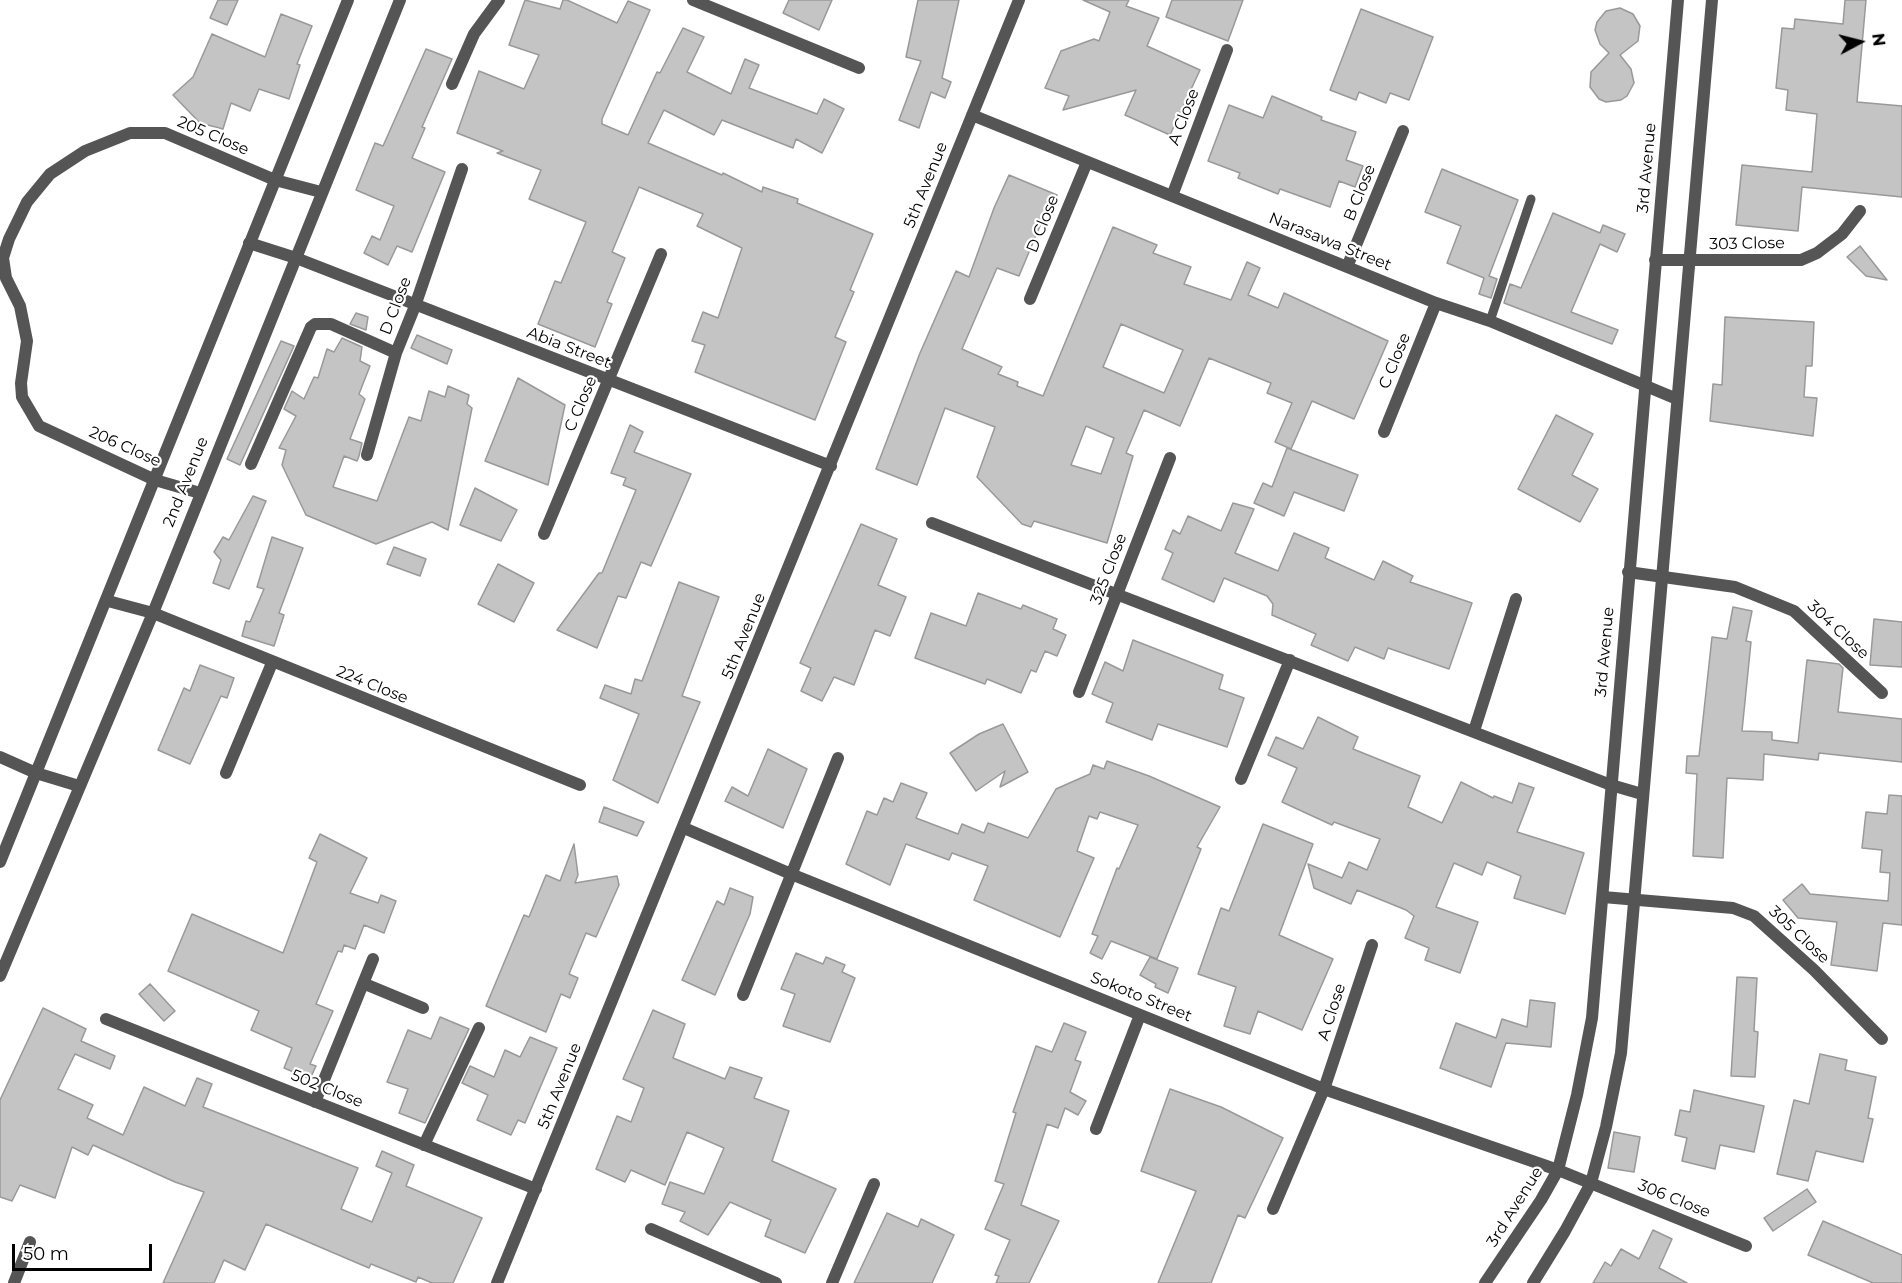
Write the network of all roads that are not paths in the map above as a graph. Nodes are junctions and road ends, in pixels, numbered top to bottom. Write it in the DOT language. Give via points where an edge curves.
graph roads {
  1 [pos="348,0"];
  2 [pos="400,0"];
  3 [pos="499,0"];
  4 [pos="693,0"];
  5 [pos="1019,0"];
  6 [pos="1678,0"];
  7 [pos="1712,0"];
  8 [pos="1227,50"];
  9 [pos="859,68"];
  10 [pos="452,84"];
  11 [pos="972,115"];
  12 [pos="1403,131"];
  13 [pos="1087,162"];
  14 [pos="462,169"];
  15 [pos="275,180"];
  16 [pos="321,192"];
  17 [pos="1172,196"];
  18 [pos="1532,199"];
  19 [pos="1860,212"];
  20 [pos="249,243"];
  21 [pos="661,254"];
  22 [pos="296,258"];
  23 [pos="1655,260"];
  24 [pos="1688,262"];
  25 [pos="1347,267"];
  26 [pos="1030,299"];
  27 [pos="1436,303"];
  28 [pos="415,306"];
  29 [pos="1490,321"];
  30 [pos="396,353"];
  31 [pos="608,381"];
  32 [pos="1644,385"];
  33 [pos="1677,399"];
  34 [pos="39,426"];
  35 [pos="1384,432"];
  36 [pos="367,455"];
  37 [pos="1170,458"];
  38 [pos="251,464"];
  39 [pos="831,466"];
  40 [pos="155,480"];
  41 [pos="200,493"];
  42 [pos="932,523"];
  43 [pos="544,534"];
  44 [pos="1628,572"];
  45 [pos="1662,575"];
  46 [pos="1117,594"];
  47 [pos="1516,599"];
  48 [pos="108,601"];
  49 [pos="153,613"];
  50 [pos="1290,660"];
  51 [pos="272,663"];
  52 [pos="1079,692"];
  53 [pos="1882,693"];
  54 [pos="1474,731"];
  55 [pos="0,757"];
  56 [pos="838,758"];
  57 [pos="36,772"];
  58 [pos="226,773"];
  59 [pos="1241,779"];
  60 [pos="580,785"];
  61 [pos="1611,785"];
  62 [pos="79,786"];
  63 [pos="1642,794"];
  64 [pos="684,828"];
  65 [pos="0,862"];
  66 [pos="791,874"];
  67 [pos="1603,897"];
  68 [pos="1635,899"];
  69 [pos="1372,945"];
  70 [pos="373,959"];
  71 [pos="0,976"];
  72 [pos="365,984"];
  73 [pos="743,995"];
  74 [pos="423,1008"];
  75 [pos="1140,1015"];
  76 [pos="106,1019"];
  77 [pos="479,1028"];
  78 [pos="1882,1039"];
  79 [pos="1324,1089"];
  80 [pos="315,1102"];
  81 [pos="1096,1129"];
  82 [pos="424,1145"];
  83 [pos="1558,1170"];
  84 [pos="1591,1183"];
  85 [pos="874,1184"];
  86 [pos="536,1190"];
  87 [pos="1273,1209"];
  88 [pos="651,1229"];
  89 [pos="30,1242"];
  90 [pos="1746,1246"];
  91 [pos="14,1283"];
  92 [pos="497,1283"];
  93 [pos="776,1283"];
  94 [pos="832,1283"];
  95 [pos="1485,1283"];
  96 [pos="1533,1283"];
  1 -- 15 [label="street, 2nd Avenue"];
  2 -- 16 [label="street, 2nd Avenue"];
  3 -- 10 [label="street" via="474,34"];
  4 -- 9 [label="street"];
  5 -- 11 [label="street, 5th Avenue"];
  6 -- 23 [label="street, 3rd Avenue"];
  7 -- 24 [label="street"];
  8 -- 17 [label="street, A Close"];
  11 -- 13 [label="street, Narasawa Street"];
  11 -- 39 [label="street, 5th Avenue"];
  12 -- 25 [label="street, B Close"];
  13 -- 17 [label="street, Narasawa Street"];
  13 -- 26 [label="street, D Close"];
  14 -- 28 [label="street, D Close"];
  15 -- 16 [label="street, 205 Close"];
  15 -- 20 [label="street, 2nd Avenue"];
  15 -- 34 [label="street, 205 Close" via="165,133 148,131 112,139 50,174 27,202 3,258 6,278 25,324 22,397"];
  16 -- 22 [label="street, 2nd Avenue"];
  17 -- 25 [label="street, Narasawa Street"];
  18 -- 29 [label="lane"];
  19 -- 24 [label="street, 303 Close" via="1842,234 1801,260"];
  20 -- 22 [label="street, Abia Street"];
  20 -- 40 [label="street, 2nd Avenue"];
  21 -- 31 [label="street, C Close"];
  22 -- 28 [label="street, Abia Street"];
  22 -- 41 [label="street, 2nd Avenue"];
  23 -- 24 [label="street, 303 Close"];
  23 -- 32 [label="street, 3rd Avenue"];
  24 -- 33 [label="street"];
  25 -- 27 [label="street, Narasawa Street"];
  27 -- 29 [label="street, Narasawa Street"];
  27 -- 35 [label="street, C Close"];
  28 -- 30 [label="street, D Close"];
  28 -- 31 [label="street, Abia Street"];
  29 -- 32 [label="street, Narasawa Street"];
  30 -- 36 [label="street, D Close"];
  30 -- 38 [label="street" via="332,324 311,327"];
  31 -- 39 [label="street, Abia Street"];
  31 -- 43 [label="street, C Close"];
  32 -- 33 [label="street, Narasawa Street"];
  32 -- 44 [label="street, 3rd Avenue"];
  33 -- 45 [label="street"];
  34 -- 40 [label="street, 206 Close"];
  37 -- 46 [label="street, 325 Close"];
  39 -- 64 [label="street, 5th Avenue"];
  40 -- 41 [label="street, 206 Close"];
  40 -- 48 [label="street, 2nd Avenue"];
  41 -- 49 [label="street, 2nd Avenue"];
  42 -- 46 [label="street"];
  44 -- 45 [label="street, 304 Close"];
  44 -- 61 [label="street, 3rd Avenue"];
  45 -- 53 [label="street, 304 Close" via="1735,587 1794,611"];
  45 -- 63 [label="street"];
  46 -- 50 [label="street"];
  46 -- 52 [label="street, 325 Close"];
  47 -- 54 [label="street"];
  48 -- 49 [label="street, 224 Close"];
  48 -- 57 [label="street, 2nd Avenue"];
  49 -- 51 [label="street, 224 Close"];
  49 -- 62 [label="street, 2nd Avenue"];
  50 -- 54 [label="street"];
  50 -- 59 [label="street"];
  51 -- 58 [label="street"];
  51 -- 60 [label="street, 224 Close"];
  54 -- 61 [label="street"];
  55 -- 57 [label="street"];
  56 -- 66 [label="street"];
  57 -- 62 [label="street"];
  57 -- 65 [label="street, 2nd Avenue"];
  61 -- 63 [label="street"];
  61 -- 67 [label="street, 3rd Avenue"];
  62 -- 71 [label="street, 2nd Avenue"];
  63 -- 68 [label="street"];
  64 -- 66 [label="street, Sokoto Street"];
  64 -- 86 [label="street, 5th Avenue"];
  66 -- 73 [label="street"];
  66 -- 75 [label="street, Sokoto Street"];
  67 -- 68 [label="street, 305 Close"];
  67 -- 83 [label="street, 3rd Avenue" via="1592,1018"];
  68 -- 78 [label="street, 305 Close" via="1733,908 1754,916"];
  68 -- 84 [label="street" via="1621,1053"];
  69 -- 79 [label="street, A Close"];
  70 -- 72 [label="street"];
  72 -- 74 [label="street"];
  72 -- 80 [label="street"];
  75 -- 79 [label="street, Sokoto Street"];
  75 -- 81 [label="street"];
  76 -- 80 [label="street, 502 Close"];
  77 -- 82 [label="street"];
  79 -- 83 [label="street, Sokoto Street"];
  79 -- 87 [label="street"];
  80 -- 82 [label="street, 502 Close"];
  82 -- 86 [label="street, 502 Close"];
  83 -- 84 [label="street, Sokoto Street"];
  83 -- 95 [label="street, 3rd Avenue"];
  84 -- 90 [label="street, 306 Close"];
  84 -- 96 [label="street"];
  85 -- 94 [label="street"];
  86 -- 92 [label="street, 5th Avenue"];
  88 -- 93 [label="street"];
  89 -- 91 [label="street"];
}
